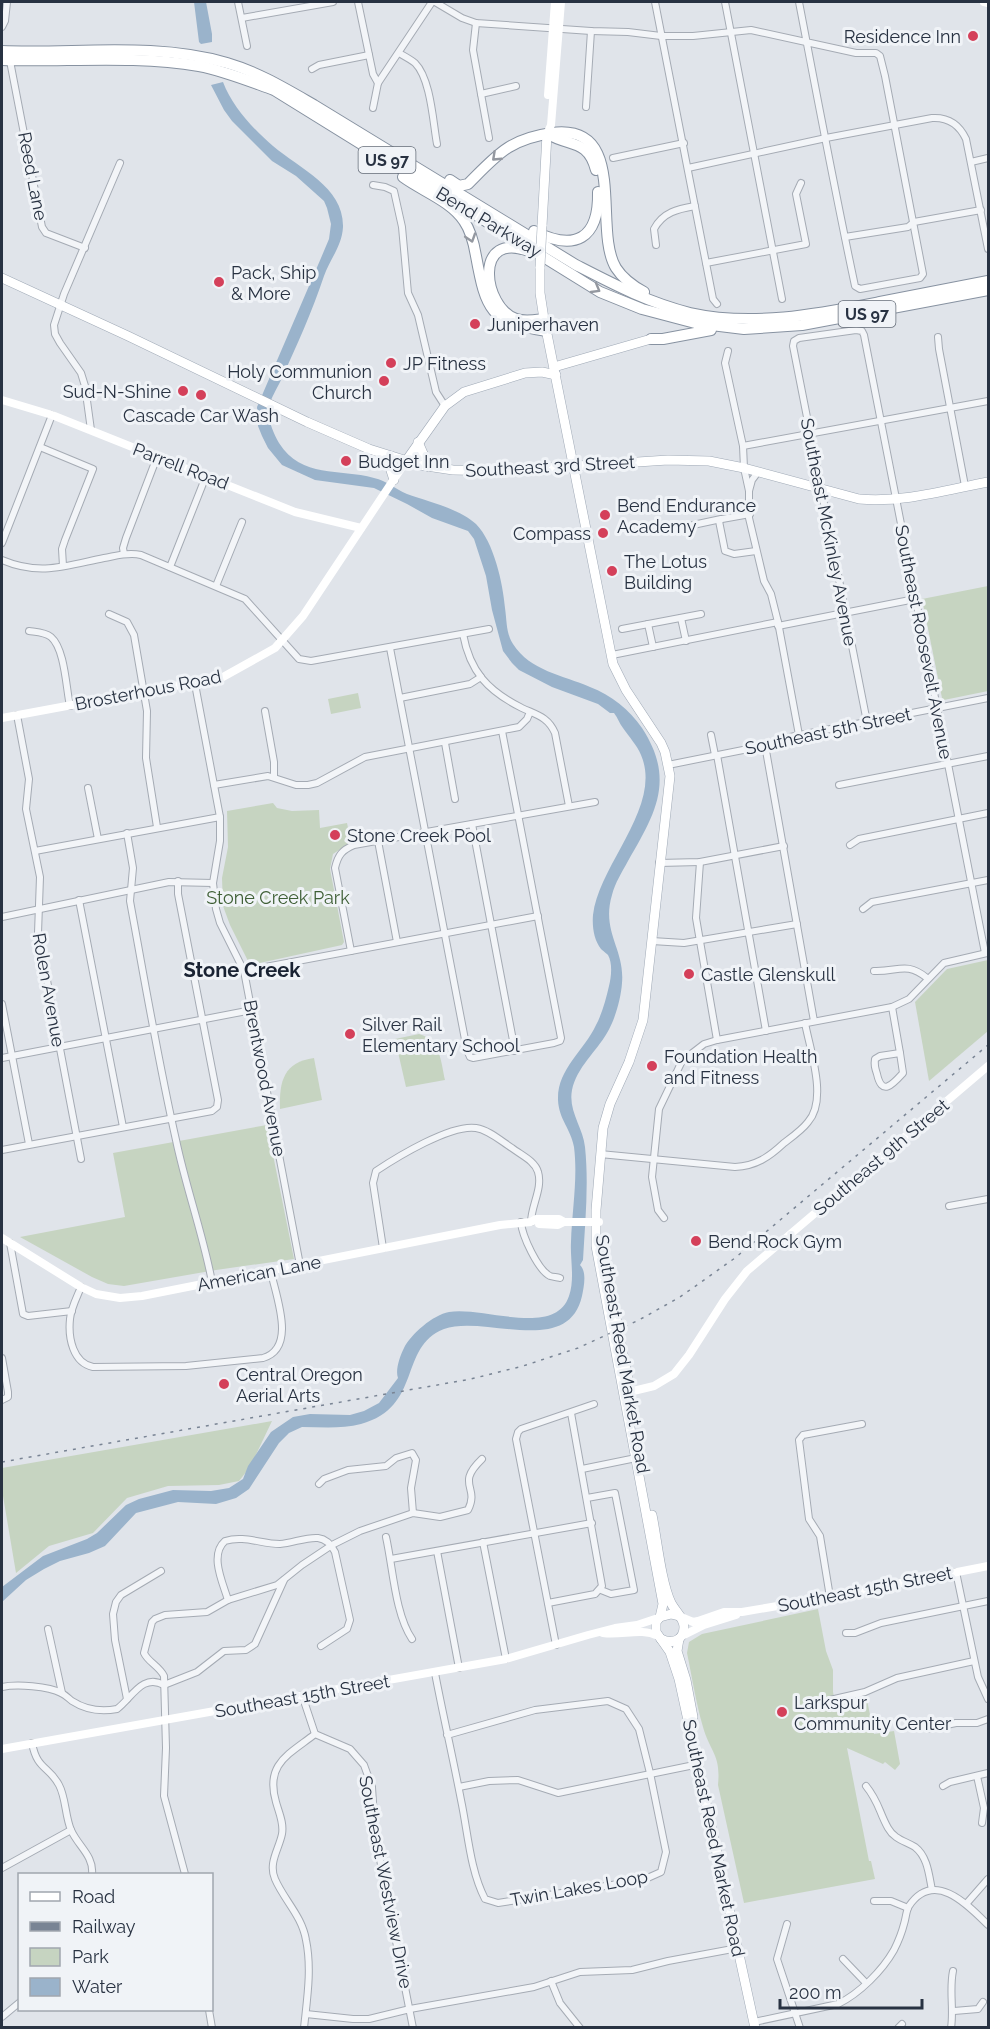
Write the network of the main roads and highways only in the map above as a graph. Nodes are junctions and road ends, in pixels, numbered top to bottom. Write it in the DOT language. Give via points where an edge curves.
graph roads {
  1 [pos="2,51"];
  2 [pos="6,60"];
  3 [pos="314,105"];
  4 [pos="330,125"];
  5 [pos="547,134"];
  6 [pos="459,186"];
  7 [pos="551,260"];
  8 [pos="2,279"];
  9 [pos="988,281"];
  10 [pos="988,290"];
  11 [pos="691,313"];
  12 [pos="544,319"];
  13 [pos="744,329"];
  14 [pos="547,331"];
  15 [pos="651,339"];
  16 [pos="555,371"];
  17 [pos="418,442"];
  18 [pos="386,454"];
  19 [pos="406,461"];
  20 [pos="574,466"];
  21 [pos="429,467"];
  22 [pos="394,481"];
  23 [pos="988,482"];
  24 [pos="627,1392"];
  25 [pos="659,1617"];
  26 [pos="680,1617"];
  27 [pos="660,1638"];
  28 [pos="681,1638"];
  29 [pos="700,1764"];
  30 [pos="757,2024"];
  1 -- 3 [label="highway, Bend Parkway / US 97" via="144,51 191,55 238,67"];
  2 -- 4 [label="highway, Bend Parkway / US 97" via="141,61 201,66 274,90"];
  3 -- 6 [label="highway" via="365,130"];
  3 -- 11 [label="highway, Bend Parkway / US 97" via="576,265 630,292"];
  4 -- 7 [label="highway, Bend Parkway / US 97"];
  4 -- 14 [label="highway, one-way" via="458,214 469,231 491,308 519,327"];
  5 -- 6 [label="highway, one-way" via="506,147 468,184"];
  5 -- 6 [label="highway" via="583,148 593,160 598,206 594,222 584,235 569,241 550,240"];
  5 -- 11 [label="highway" via="559,132 581,137 598,153 604,176 608,242 616,269 634,286"];
  5 -- 12 [label="main road, Southeast Reed Market Road, bridge" via="540,267"];
  7 -- 12 [label="highway" via="513,248 495,254 489,264 490,282 507,314 527,321"];
  7 -- 13 [label="highway, Bend Parkway / US 97, one-way" via="600,292 642,309 695,323"];
  8 -- 18 [label="main road, Southeast 3rd Street"];
  9 -- 11 [label="highway, Bend Parkway / US 97" via="778,318 735,319"];
  10 -- 13 [label="highway, Bend Parkway / US 97" via="812,324"];
  12 -- 14 [label="main road, Southeast Reed Market Road"];
  13 -- 15 [label="highway"];
  14 -- 16 [label="main road, Southeast Reed Market Road"];
  15 -- 16 [label="main road"];
  16 -- 17 [label="main road" via="548,364 474,387 445,406"];
  16 -- 20 [label="main road, Southeast Reed Market Road"];
  17 -- 19 [label="main road"];
  17 -- 21 [label="main road"];
  18 -- 19 [label="main road, Southeast 3rd Street"];
  18 -- 22 [label="main road"];
  19 -- 21 [label="main road, Southeast 3rd Street"];
  20 -- 21 [label="main road, Southeast 3rd Street" via="469,471"];
  20 -- 23 [label="main road, Southeast 3rd Street" via="709,461 859,499 896,500"];
  20 -- 24 [label="main road, Southeast Reed Market Road" via="613,664 670,765 643,1020 603,1128 594,1222"];
  24 -- 25 [label="main road, Southeast Reed Market Road" via="663,1604"];
  24 -- 26 [label="main road, Southeast Reed Market Road" via="666,1588"];
  25 -- 26 [label="main road, Southeast 15th Street"];
  25 -- 27 [label="main road, Southeast Reed Market Road" via="655,1627"];
  26 -- 28 [label="main road, Southeast Reed Market Road" via="684,1624"];
  27 -- 28 [label="main road, Southeast 15th Street" via="669,1642"];
  27 -- 29 [label="main road, Southeast Reed Market Road" via="670,1652 679,1679"];
  28 -- 29 [label="main road, Southeast Reed Market Road" via="677,1651 686,1680"];
  29 -- 30 [label="main road, Southeast Reed Market Road"];
  29 -- 30 [label="main road, Southeast Reed Market Road"];
}
